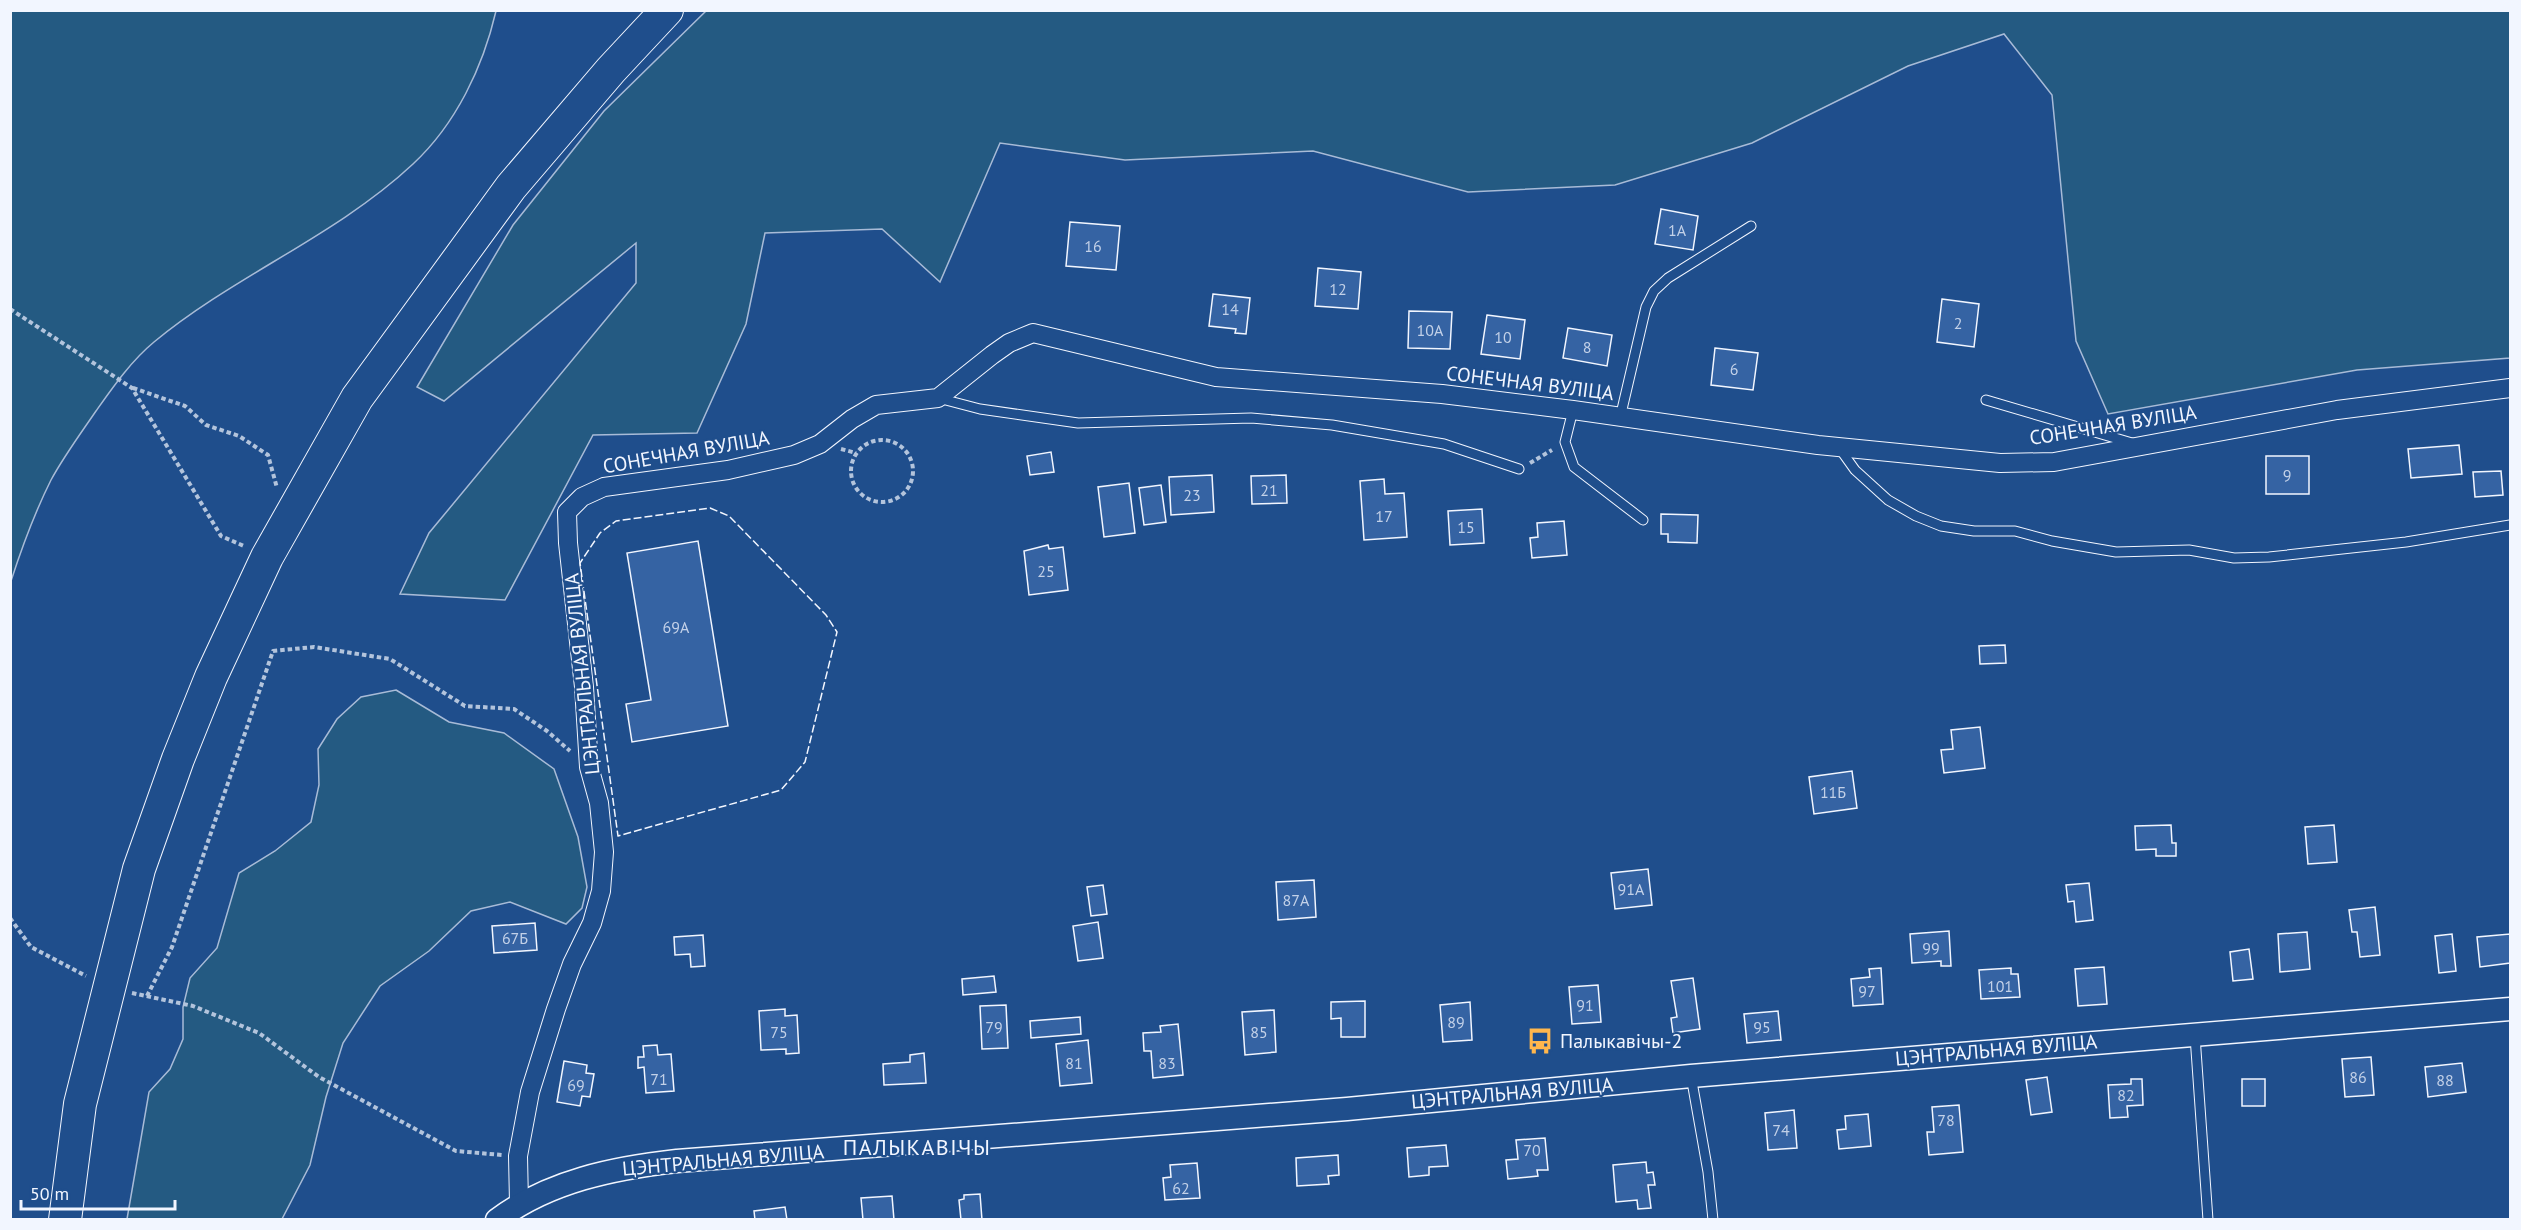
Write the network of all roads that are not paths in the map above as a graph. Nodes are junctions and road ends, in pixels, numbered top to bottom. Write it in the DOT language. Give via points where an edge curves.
graph roads {
  1 [pos="667,10"];
  2 [pos="1751,226"];
  3 [pos="2511,388"];
  4 [pos="938,398"];
  5 [pos="1986,400"];
  6 [pos="1573,410"];
  7 [pos="1620,418"];
  8 [pos="2140,445"];
  9 [pos="1839,447"];
  10 [pos="1519,469"];
  11 [pos="582,497"];
  12 [pos="1642,520"];
  13 [pos="2511,525"];
  14 [pos="2511,1009"];
  15 [pos="2195,1033"];
  16 [pos="1691,1076"];
  17 [pos="519,1203"];
  18 [pos="65,1220"];
  19 [pos="496,1220"];
  20 [pos="1713,1220"];
  21 [pos="2208,1220"];
  1 -- 18 [label="highway" via="611,69 512,187 357,398 267,557 211,677 139,869 80,1104"];
  2 -- 7 [label="lane" via="1654,291 1646,307"];
  3 -- 8 [label="street, СОНЕЧНАЯ ВУЛІЦА" via="2337,411"];
  4 -- 6 [label="street, СОНЕЧНАЯ ВУЛІЦА" via="1000,349 1033,333 1216,377 1442,394"];
  4 -- 10 [label="lane" via="980,409 1077,423 1251,418 1332,425 1444,444"];
  4 -- 11 [label="street, СОНЕЧНАЯ ВУЛІЦА" via="876,405 820,444 794,455 728,470 604,487"];
  5 -- 8 [label="lane"];
  6 -- 7 [label="street, СОНЕЧНАЯ ВУЛІЦА"];
  6 -- 12 [label="lane" via="1565,442 1574,467"];
  7 -- 9 [label="street, СОНЕЧНАЯ ВУЛІЦА"];
  8 -- 9 [label="street, СОНЕЧНАЯ ВУЛІЦА" via="2054,462 2000,463"];
  9 -- 13 [label="lane" via="1855,470 1888,500 1941,526 2015,531 2116,552 2189,550 2234,558 2269,557 2406,542"];
  11 -- 17 [label="street, ЦЭНТРАЛЬНАЯ ВУЛІЦА" via="567,512 567,523 589,767 599,803 604,852 601,891 541,1050 518,1156"];
  14 -- 15 [label="street, ЦЭНТРАЛЬНАЯ ВУЛІЦА"];
  15 -- 16 [label="street, ЦЭНТРАЛЬНАЯ ВУЛІЦА"];
  15 -- 21 [label="lane"];
  16 -- 17 [label="street, ЦЭНТРАЛЬНАЯ ВУЛІЦА" via="1347,1109 677,1161 600,1173"];
  16 -- 20 [label="lane"];
  17 -- 19 [label="street, ЦЭНТРАЛЬНАЯ ВУЛІЦА"];
}
